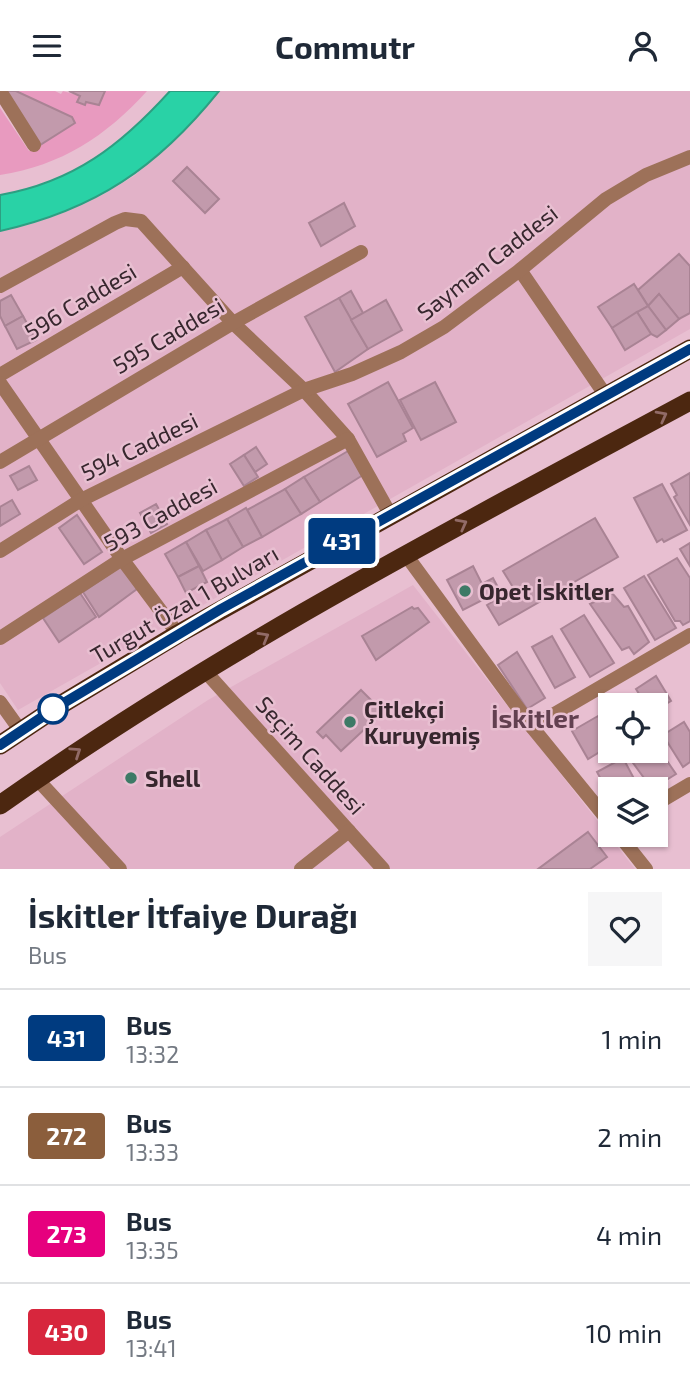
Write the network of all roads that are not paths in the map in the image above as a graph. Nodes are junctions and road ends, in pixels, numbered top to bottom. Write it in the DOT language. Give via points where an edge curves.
graph roads {
  1 [pos="0,91"];
  2 [pos="34,145"];
  3 [pos="690,157"];
  4 [pos="361,252"];
  5 [pos="183,267"];
  6 [pos="520,270"];
  7 [pos="0,286"];
  8 [pos="233,323"];
  9 [pos="690,349"];
  10 [pos="0,375"];
  11 [pos="0,383"];
  12 [pos="304,390"];
  13 [pos="606,396"];
  14 [pos="690,401"];
  15 [pos="38,439"];
  16 [pos="348,439"];
  17 [pos="0,462"];
  18 [pos="81,500"];
  19 [pos="390,514"];
  20 [pos="0,551"];
  21 [pos="405,555"];
  22 [pos="122,559"];
  23 [pos="178,634"];
  24 [pos="690,635"];
  25 [pos="0,638"];
  26 [pos="205,671"];
  27 [pos="0,702"];
  28 [pos="532,727"];
  29 [pos="20,730"];
  30 [pos="0,745"];
  31 [pos="37,779"];
  32 [pos="690,784"];
  33 [pos="668,797"];
  34 [pos="0,805"];
  35 [pos="598,808"];
  36 [pos="349,831"];
  37 [pos="629,847"];
  38 [pos="120,869"];
  39 [pos="301,869"];
  40 [pos="383,869"];
  41 [pos="646,869"];
  1 -- 2 [label="street"];
  3 -- 6 [label="street, Sayman Caddesi" via="624,186"];
  4 -- 8 [label="street, 595 Caddesi"];
  5 -- 7 [label="street" via="141,221 125,219"];
  5 -- 8 [label="street"];
  5 -- 10 [label="street, 596 Caddesi"];
  6 -- 12 [label="street, Sayman Caddesi" via="444,327 401,352"];
  6 -- 13 [label="street"];
  8 -- 12 [label="street"];
  8 -- 15 [label="street, 595 Caddesi"];
  9 -- 13 [label="highway, Turgut Özal 1 Bulvarı"];
  11 -- 15 [label="street"];
  12 -- 16 [label="street"];
  12 -- 18 [label="street, 594 Caddesi"];
  13 -- 19 [label="highway, Turgut Özal 1 Bulvarı"];
  21 -- 14 [label="highway, one-way"];
  15 -- 17 [label="street, 595 Caddesi"];
  15 -- 18 [label="street"];
  16 -- 19 [label="street"];
  16 -- 22 [label="street, 593 Caddesi"];
  18 -- 20 [label="street, 594 Caddesi"];
  18 -- 22 [label="street"];
  19 -- 23 [label="highway, Turgut Özal 1 Bulvarı"];
  26 -- 21 [label="highway, one-way"];
  21 -- 28 [label="street"];
  22 -- 23 [label="street"];
  22 -- 25 [label="street, 593 Caddesi"];
  23 -- 29 [label="highway, Turgut Özal 1 Bulvarı"];
  24 -- 28 [label="street"];
  31 -- 26 [label="highway, one-way"];
  26 -- 36 [label="street, Seçim Caddesi"];
  27 -- 29 [label="street"];
  28 -- 35 [label="street"];
  29 -- 30 [label="highway, Turgut Özal 1 Bulvarı"];
  31 -- 34 [label="highway"];
  31 -- 38 [label="street"];
  32 -- 33 [label="street"];
  36 -- 39 [label="street"];
  36 -- 40 [label="street, Seçim Caddesi"];
  37 -- 41 [label="street"];
}
